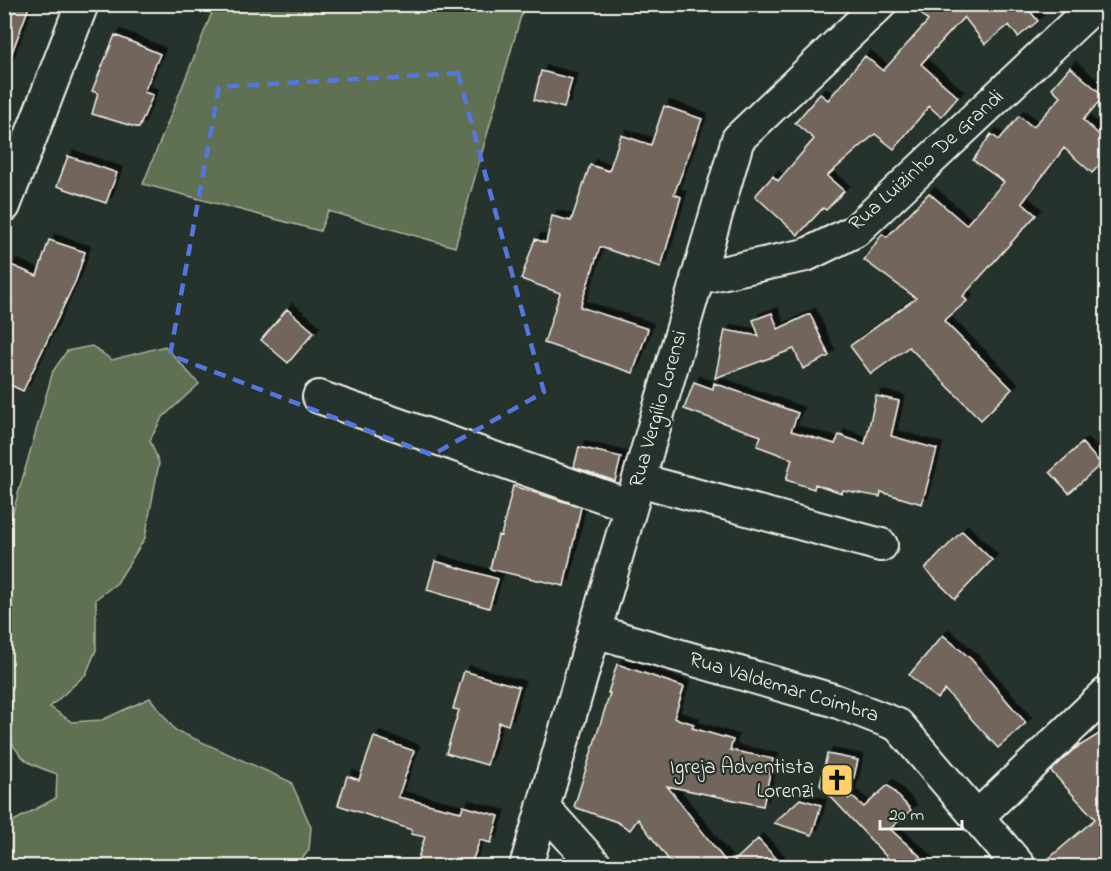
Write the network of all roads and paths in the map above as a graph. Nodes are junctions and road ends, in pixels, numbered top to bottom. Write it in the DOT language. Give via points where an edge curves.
graph roads {
  1 [pos="82,4"];
  2 [pos="880,4"];
  3 [pos="1096,4"];
  4 [pos="4,206"];
  5 [pos="698,278"];
  6 [pos="319,397"];
  7 [pos="635,493"];
  8 [pos="881,545"];
  9 [pos="594,631"];
  10 [pos="1107,694"];
  11 [pos="543,807"];
  12 [pos="977,817"];
  13 [pos="526,867"];
  14 [pos="596,867"];
  15 [pos="1019,867"];
  1 -- 4 [label="street"];
  2 -- 5 [label="street, Rua Vergílio Lorensi" via="738,140"];
  3 -- 5 [label="street, Rua Luizinho De Grandi" via="855,231 806,255"];
  5 -- 7 [label="street, Rua Vergílio Lorensi"];
  6 -- 7 [label="street"];
  7 -- 8 [label="street"];
  7 -- 9 [label="street, Rua Vergílio Lorensi"];
  9 -- 11 [label="street, Rua Vergílio Lorensi"];
  9 -- 12 [label="street, Rua Valdemar Coimbra" via="833,700 898,725"];
  10 -- 12 [label="street"];
  11 -- 13 [label="street, Rua Vergílio Lorensi"];
  11 -- 14 [label="street"];
  12 -- 15 [label="street, Rua Valdemar Coimbra"];
}
